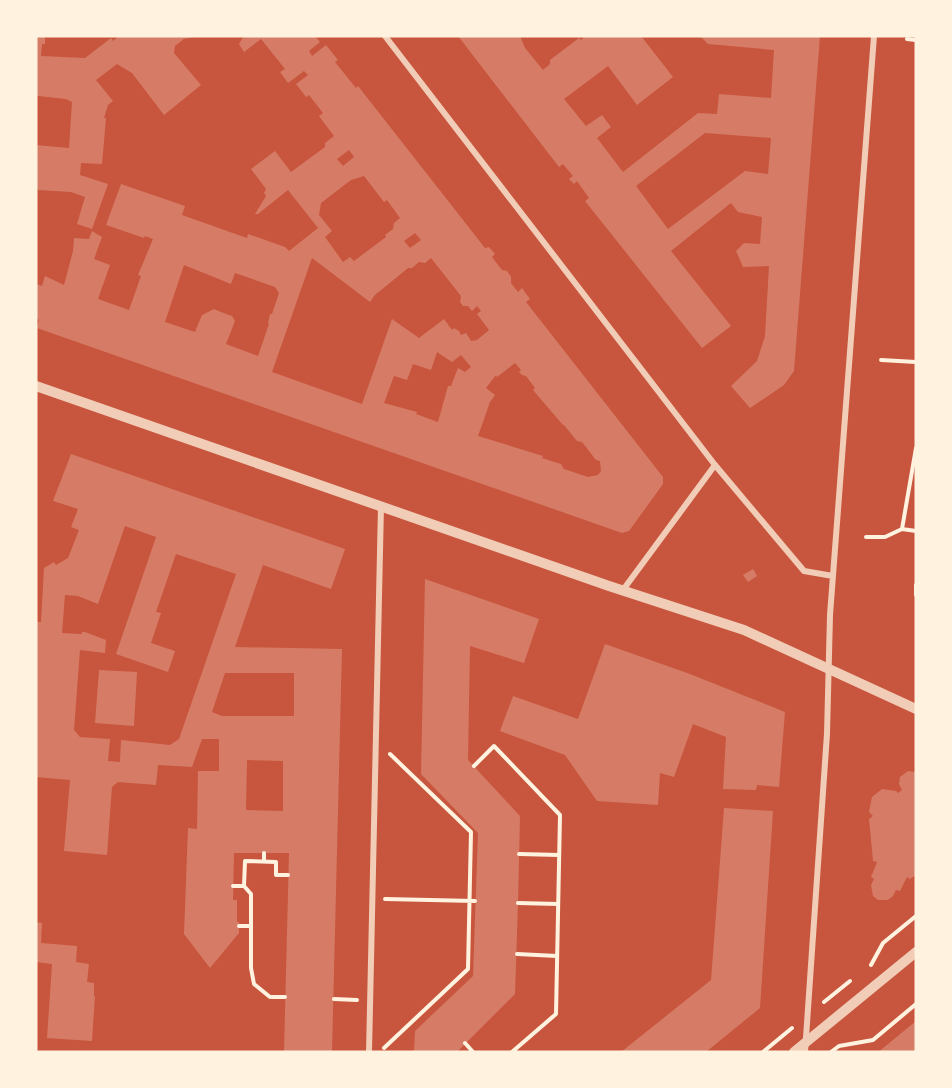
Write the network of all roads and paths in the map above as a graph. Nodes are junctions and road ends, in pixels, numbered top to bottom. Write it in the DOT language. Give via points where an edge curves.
graph roads {
  1 [pos="385,36"];
  2 [pos="874,36"];
  3 [pos="907,39"];
  4 [pos="916,40"];
  5 [pos="881,360"];
  6 [pos="916,362"];
  7 [pos="36,386"];
  8 [pos="916,450"];
  9 [pos="715,465"];
  10 [pos="381,506"];
  11 [pos="902,530"];
  12 [pos="916,531"];
  13 [pos="866,537"];
  14 [pos="833,576"];
  15 [pos="916,585"];
  16 [pos="623,590"];
  17 [pos="916,595"];
  18 [pos="828,669"];
  19 [pos="916,709"];
  20 [pos="377,741"];
  21 [pos="474,766"];
  22 [pos="264,854"];
  23 [pos="519,854"];
  24 [pos="559,855"];
  25 [pos="264,861"];
  26 [pos="288,875"];
  27 [pos="233,886"];
  28 [pos="244,886"];
  29 [pos="372,898"];
  30 [pos="468,901"];
  31 [pos="475,901"];
  32 [pos="518,903"];
  33 [pos="558,904"];
  34 [pos="916,916"];
  35 [pos="239,926"];
  36 [pos="250,926"];
  37 [pos="916,952"];
  38 [pos="517,954"];
  39 [pos="557,956"];
  40 [pos="863,971"];
  41 [pos="855,977"];
  42 [pos="841,988"];
  43 [pos="285,997"];
  44 [pos="334,999"];
  45 [pos="370,1001"];
  46 [pos="916,1004"];
  47 [pos="784,1035"];
  48 [pos="465,1043"];
  49 [pos="805,1047"];
  50 [pos="369,1052"];
  51 [pos="379,1052"];
  52 [pos="473,1052"];
  53 [pos="512,1052"];
  54 [pos="763,1052"];
  55 [pos="794,1052"];
  56 [pos="831,1052"];
  1 -- 9 [label="street"];
  2 -- 14 [label="street"];
  3 -- 4 [label="path"];
  5 -- 6 [label="path"];
  7 -- 10 [label="street"];
  8 -- 11 [label="path"];
  9 -- 14 [label="street" via="804,572"];
  9 -- 16 [label="street"];
  10 -- 16 [label="street"];
  10 -- 20 [label="street"];
  11 -- 12 [label="path"];
  11 -- 13 [label="path" via="885,537"];
  14 -- 18 [label="street"];
  15 -- 17 [label="path"];
  16 -- 18 [label="street" via="744,630"];
  18 -- 19 [label="street"];
  18 -- 49 [label="street"];
  20 -- 29 [label="street"];
  20 -- 30 [label="path" via="471,832"];
  21 -- 24 [label="path" via="494,746 560,815"];
  22 -- 25 [label="path"];
  23 -- 24 [label="path"];
  24 -- 33 [label="path"];
  25 -- 26 [label="path" via="276,862 276,875"];
  25 -- 28 [label="path" via="244,861"];
  27 -- 28 [label="path"];
  28 -- 36 [label="path" via="251,894"];
  29 -- 30 [label="path"];
  29 -- 45 [label="street"];
  30 -- 31 [label="path"];
  30 -- 51 [label="path" via="468,969"];
  32 -- 33 [label="path"];
  33 -- 39 [label="path"];
  34 -- 40 [label="path" via="883,943 872,964"];
  35 -- 36 [label="path"];
  36 -- 43 [label="path" via="254,984 270,997"];
  37 -- 49 [label="street"];
  38 -- 39 [label="path"];
  39 -- 53 [label="path" via="556,1014"];
  41 -- 42 [label="path"];
  44 -- 45 [label="path"];
  45 -- 50 [label="street"];
  46 -- 56 [label="path" via="873,1040 838,1046"];
  47 -- 54 [label="path"];
  48 -- 52 [label="path"];
  49 -- 55 [label="street"];
}
